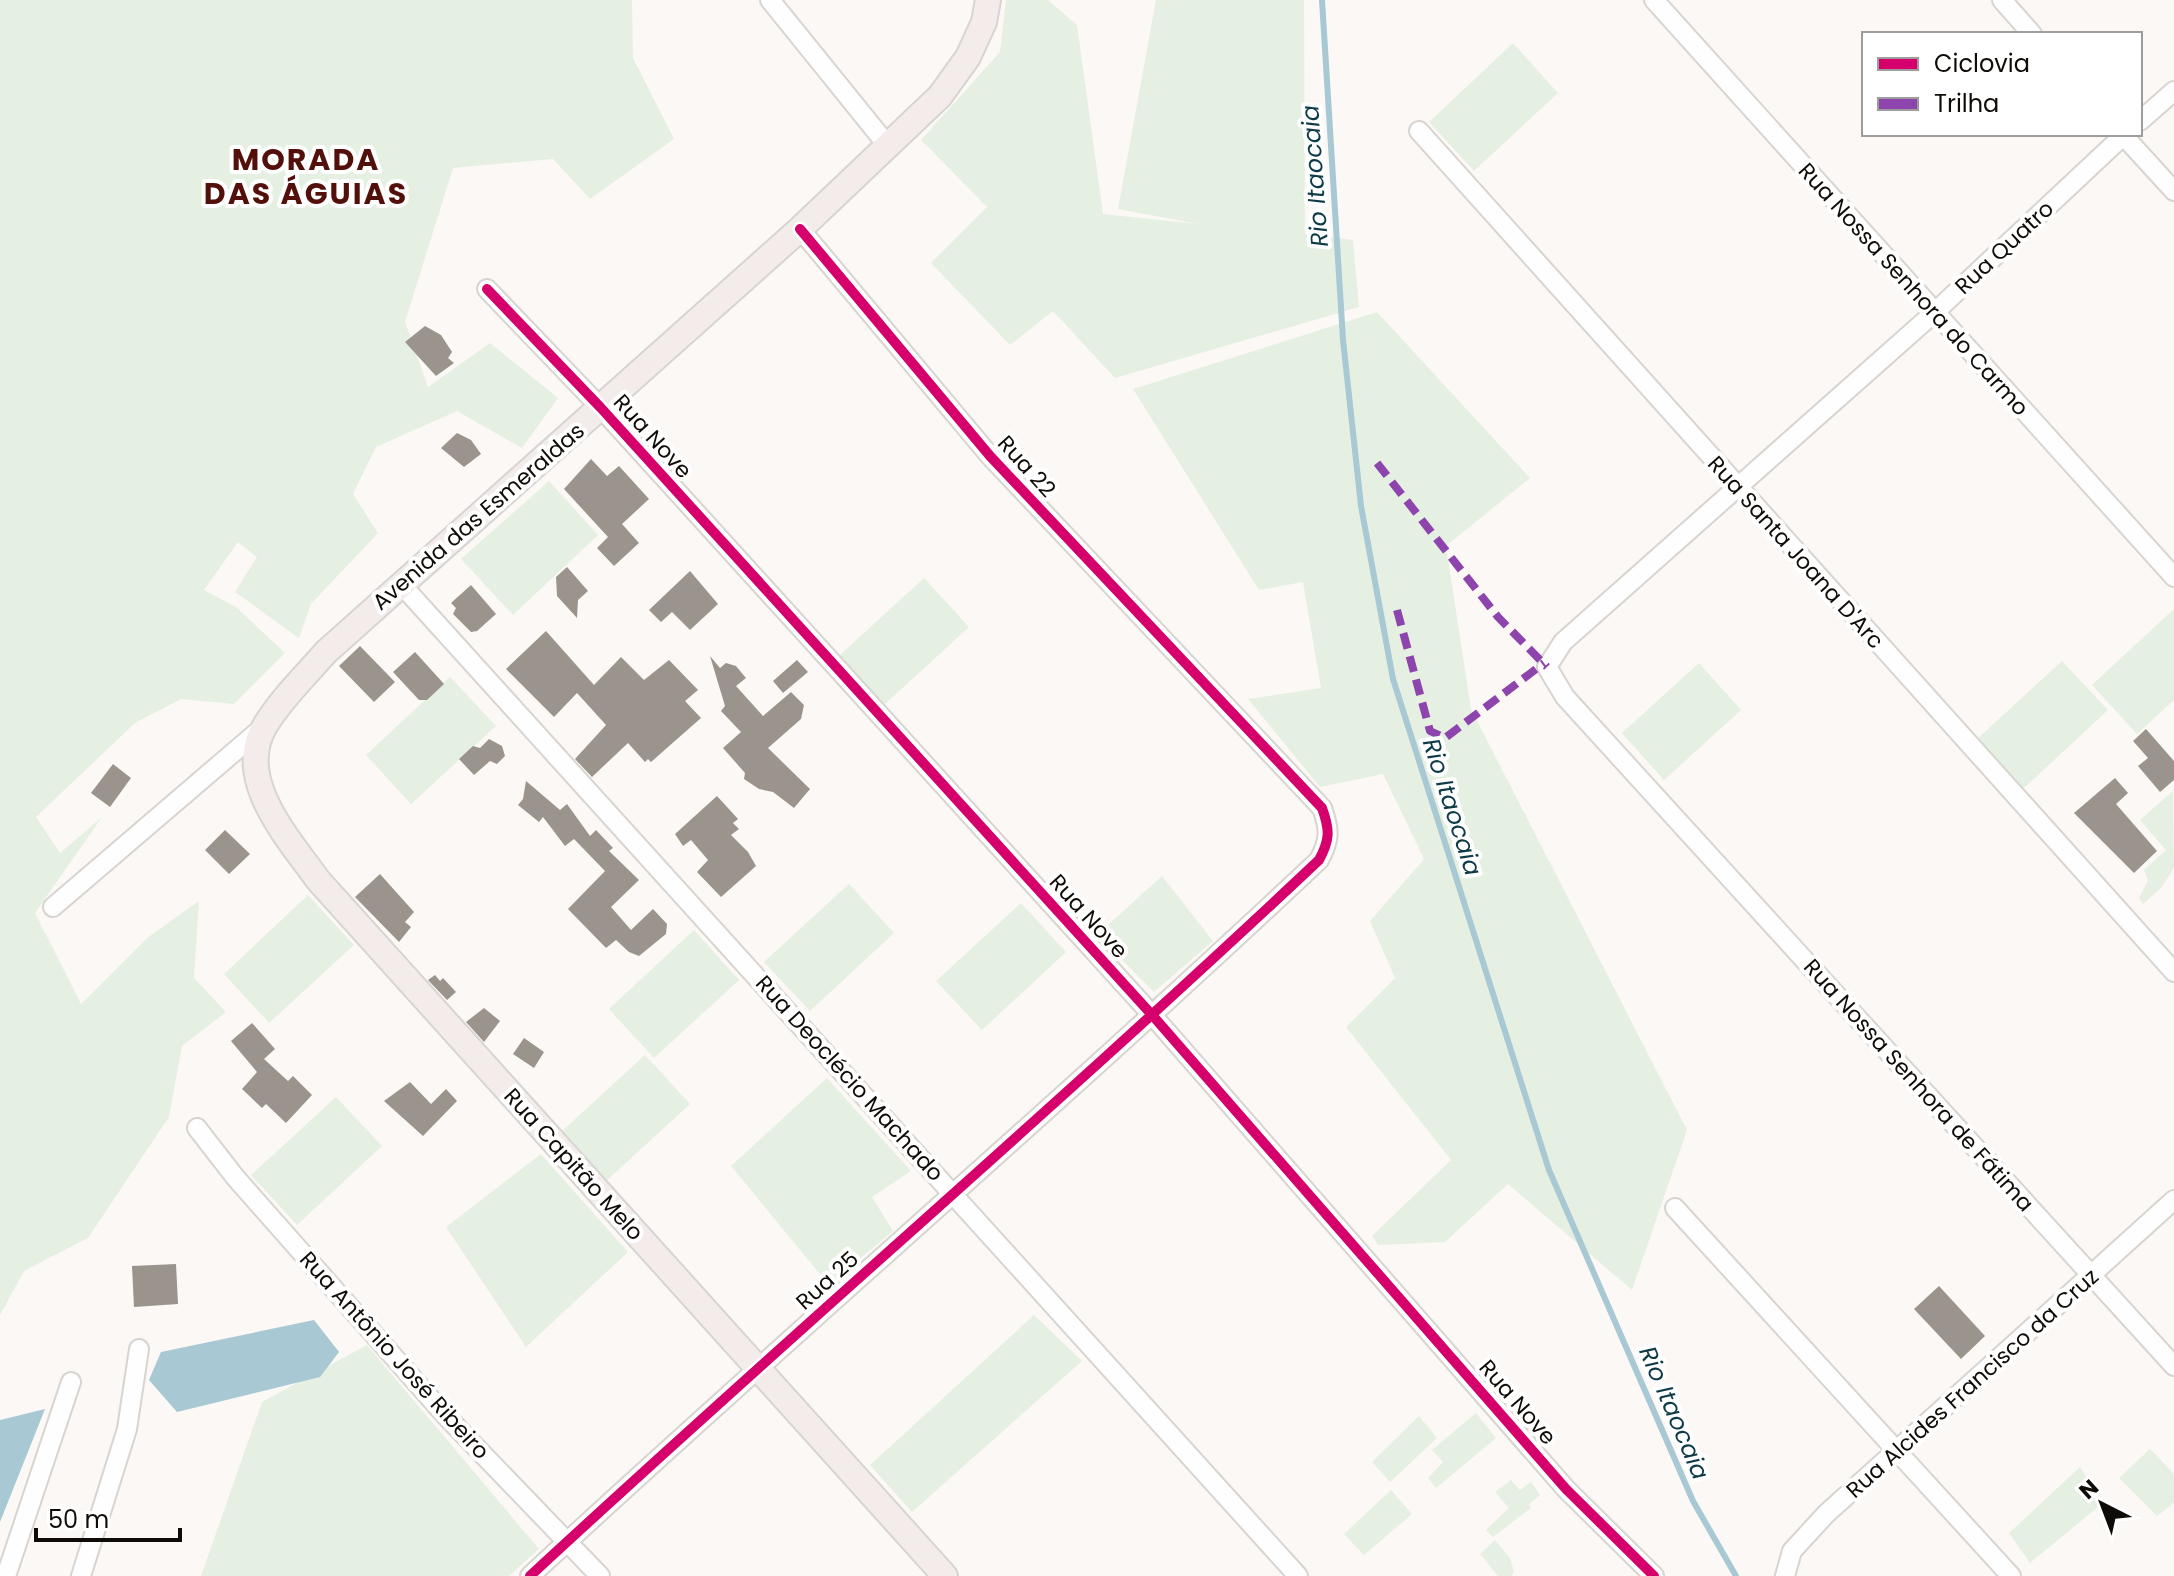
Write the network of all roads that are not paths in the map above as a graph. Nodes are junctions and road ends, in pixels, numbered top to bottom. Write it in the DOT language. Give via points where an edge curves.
graph roads {
  1 [pos="770,0"];
  2 [pos="988,0"];
  3 [pos="1654,0"];
  4 [pos="2002,0"];
  5 [pos="2030,32"];
  6 [pos="2174,91"];
  7 [pos="2142,119"];
  8 [pos="1419,131"];
  9 [pos="2122,136"];
  10 [pos="2124,136"];
  11 [pos="888,146"];
  12 [pos="2174,191"];
  13 [pos="800,229"];
  14 [pos="487,289"];
  15 [pos="1935,312"];
  16 [pos="601,408"];
  17 [pos="1738,486"];
  18 [pos="2174,577"];
  19 [pos="400,583"];
  20 [pos="264,726"];
  21 [pos="1662,805"];
  22 [pos="53,907"];
  23 [pos="2174,972"];
  24 [pos="1153,1016"];
  25 [pos="197,1128"];
  26 [pos="953,1192"];
  27 [pos="2174,1200"];
  28 [pos="1675,1208"];
  29 [pos="2092,1275"];
  30 [pos="139,1349"];
  31 [pos="2174,1366"];
  32 [pos="758,1369"];
  33 [pos="71,1382"];
  34 [pos="1898,1452"];
  35 [pos="568,1540"];
  36 [pos="6,1576"];
  37 [pos="81,1576"];
  38 [pos="530,1576"];
  39 [pos="600,1576"];
  40 [pos="945,1576"];
  41 [pos="1298,1576"];
  42 [pos="1654,1576"];
  43 [pos="1785,1576"];
  44 [pos="2011,1576"];
  1 -- 11 [label="street"];
  2 -- 11 [label="main road, Avenida das Esmeraldas" via="968,57 940,96"];
  3 -- 15 [label="street, Rua Nossa Senhora do Carmo"];
  4 -- 5 [label="street"];
  6 -- 7 [label="street"];
  8 -- 17 [label="street, Rua Santa Joana D'Arc"];
  9 -- 15 [label="street, Rua Quatro"];
  10 -- 12 [label="street"];
  11 -- 13 [label="main road, Avenida das Esmeraldas"];
  13 -- 16 [label="main road, Avenida das Esmeraldas"];
  13 -- 24 [label="street, Rua 22" via="990,456 1322,808 1329,842 1319,860"];
  14 -- 16 [label="street, Rua Nove"];
  15 -- 17 [label="street, Rua Quatro"];
  15 -- 18 [label="street, Rua Nossa Senhora do Carmo"];
  16 -- 19 [label="main road, Avenida das Esmeraldas"];
  16 -- 24 [label="street, Rua Nove"];
  17 -- 21 [label="street, Rua Quatro" via="1563,642 1547,667 1565,697"];
  17 -- 23 [label="street, Rua Santa Joana D'Arc"];
  19 -- 20 [label="main road, Avenida das Esmeraldas" via="326,652"];
  19 -- 26 [label="street, Rua Deoclécio Machado"];
  20 -- 22 [label="street"];
  20 -- 32 [label="main road, Rua Capitão Melo" via="255,764 259,788 318,880"];
  21 -- 29 [label="street, Rua Nossa Senhora de Fátima"];
  24 -- 26 [label="street, Rua 25"];
  24 -- 42 [label="street, Rua Nove" via="1566,1489"];
  25 -- 35 [label="street, Rua Antônio José Ribeiro" via="445,1415"];
  26 -- 32 [label="street, Rua 25"];
  26 -- 41 [label="street, Rua Deoclécio Machado"];
  27 -- 29 [label="street, Rua Alcides Francisco da Cruz"];
  28 -- 34 [label="street"];
  29 -- 31 [label="street, Rua Nossa Senhora de Fátima"];
  29 -- 34 [label="street, Rua Alcides Francisco da Cruz"];
  30 -- 37 [label="street" via="127,1429"];
  32 -- 35 [label="street, Rua 25"];
  32 -- 40 [label="main road, Rua Capitão Melo"];
  33 -- 36 [label="street"];
  34 -- 43 [label="street, Rua Alcides Francisco da Cruz" via="1792,1551"];
  34 -- 44 [label="street"];
  35 -- 38 [label="street, Rua 25"];
  35 -- 39 [label="street, Rua Antônio José Ribeiro"];
}
